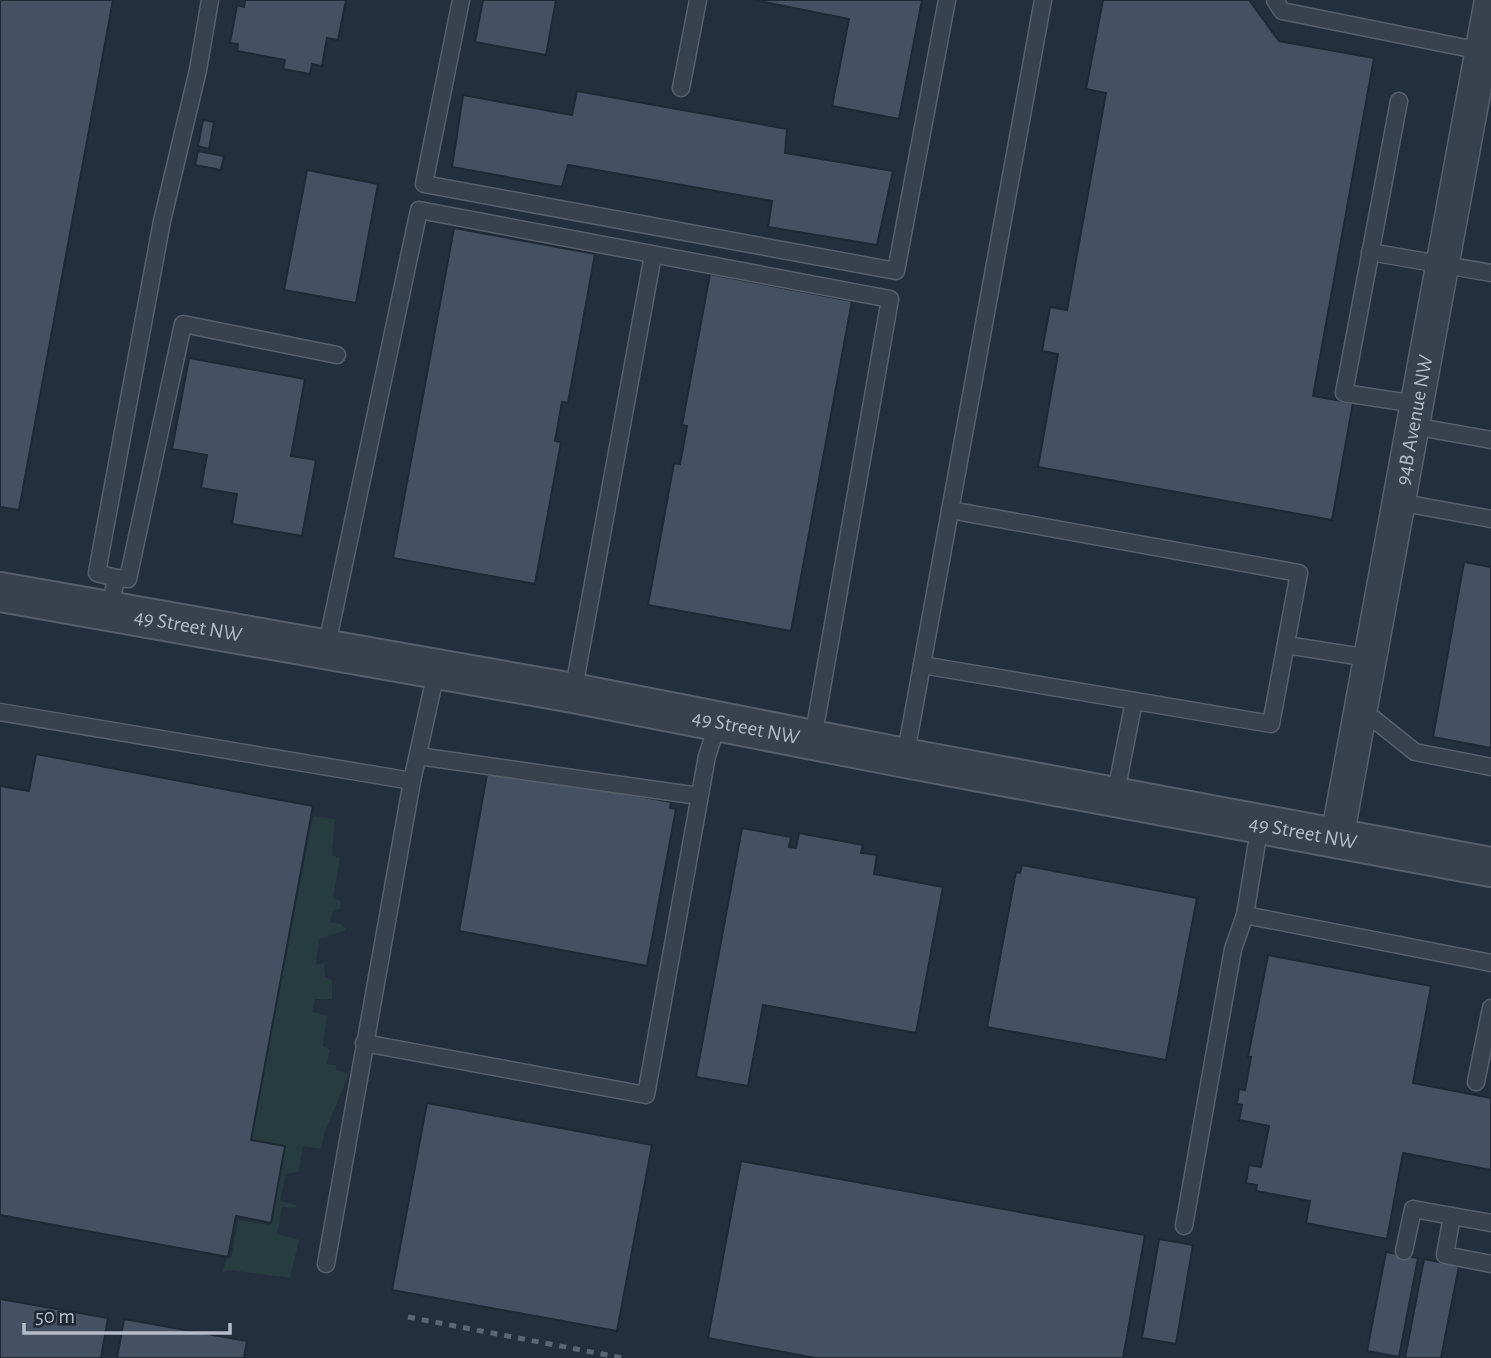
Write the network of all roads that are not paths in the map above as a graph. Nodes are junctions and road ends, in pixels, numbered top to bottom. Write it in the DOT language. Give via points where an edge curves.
graph roads {
  1 [pos="210,0"];
  2 [pos="461,0"];
  3 [pos="698,0"];
  4 [pos="947,0"];
  5 [pos="1043,0"];
  6 [pos="1275,0"];
  7 [pos="1491,0"];
  8 [pos="1481,51"];
  9 [pos="681,88"];
  10 [pos="1399,101"];
  11 [pos="1370,252"];
  12 [pos="653,255"];
  13 [pos="1442,264"];
  14 [pos="1491,273"];
  15 [pos="337,355"];
  16 [pos="1414,415"];
  17 [pos="1491,440"];
  18 [pos="1398,502"];
  19 [pos="950,510"];
  20 [pos="1491,519"];
  21 [pos="0,592"];
  22 [pos="113,594"];
  23 [pos="1286,645"];
  24 [pos="326,649"];
  25 [pos="1369,658"];
  26 [pos="922,665"];
  27 [pos="437,668"];
  28 [pos="572,693"];
  29 [pos="1134,701"];
  30 [pos="1360,708"];
  31 [pos="0,712"];
  32 [pos="719,720"];
  33 [pos="813,739"];
  34 [pos="418,757"];
  35 [pos="905,758"];
  36 [pos="1491,767"];
  37 [pos="412,781"];
  38 [pos="699,796"];
  39 [pos="1115,797"];
  40 [pos="1260,824"];
  41 [pos="1337,838"];
  42 [pos="1491,867"];
  43 [pos="1245,915"];
  44 [pos="1491,964"];
  45 [pos="1491,1008"];
  46 [pos="364,1044"];
  47 [pos="1476,1082"];
  48 [pos="1452,1216"];
  49 [pos="1491,1223"];
  50 [pos="1184,1226"];
  51 [pos="1404,1251"];
  52 [pos="326,1264"];
  53 [pos="1491,1264"];
  1 -- 22 [label="lane" via="162,221 97,573"];
  2 -- 4 [label="lane" via="424,184 896,271"];
  3 -- 9 [label="lane"];
  5 -- 19 [label="lane"];
  6 -- 8 [label="lane" via="1282,11"];
  7 -- 8 [label="street, 94B Avenue NW"];
  8 -- 13 [label="street, 94B Avenue NW"];
  10 -- 11 [label="lane"];
  11 -- 13 [label="lane"];
  11 -- 16 [label="lane" via="1344,393"];
  12 -- 24 [label="lane" via="419,210"];
  12 -- 28 [label="lane"];
  12 -- 33 [label="lane" via="890,299"];
  13 -- 14 [label="lane"];
  13 -- 16 [label="street, 94B Avenue NW"];
  15 -- 22 [label="lane" via="183,324 128,579"];
  16 -- 17 [label="lane"];
  16 -- 18 [label="street, 94B Avenue NW"];
  18 -- 20 [label="lane"];
  18 -- 25 [label="street, 94B Avenue NW"];
  19 -- 23 [label="lane" via="1299,573"];
  19 -- 26 [label="lane"];
  21 -- 22 [label="street, 49 Street NW"];
  22 -- 24 [label="street, 49 Street NW"];
  23 -- 25 [label="lane"];
  23 -- 29 [label="lane" via="1271,724"];
  24 -- 27 [label="street, 49 Street NW"];
  25 -- 30 [label="street, 94B Avenue NW"];
  26 -- 29 [label="lane"];
  26 -- 35 [label="lane"];
  27 -- 28 [label="street, 49 Street NW"];
  27 -- 34 [label="lane"];
  28 -- 32 [label="street, 49 Street NW"];
  29 -- 39 [label="lane"];
  30 -- 36 [label="lane" via="1415,752"];
  30 -- 41 [label="street, 94B Avenue NW"];
  31 -- 37 [label="lane"];
  32 -- 33 [label="street, 49 Street NW"];
  32 -- 38 [label="lane"];
  33 -- 35 [label="street, 49 Street NW"];
  34 -- 37 [label="lane"];
  34 -- 38 [label="lane"];
  35 -- 39 [label="street, 49 Street NW"];
  37 -- 46 [label="lane"];
  38 -- 46 [label="lane" via="646,1095"];
  39 -- 40 [label="street, 49 Street NW"];
  40 -- 41 [label="street, 49 Street NW"];
  40 -- 43 [label="lane"];
  41 -- 42 [label="street, 49 Street NW"];
  43 -- 44 [label="lane"];
  43 -- 50 [label="lane" via="1233,949"];
  45 -- 47 [label="lane"];
  46 -- 52 [label="lane"];
  48 -- 49 [label="lane"];
  48 -- 51 [label="lane" via="1413,1209"];
  48 -- 53 [label="lane" via="1444,1255"];
}
